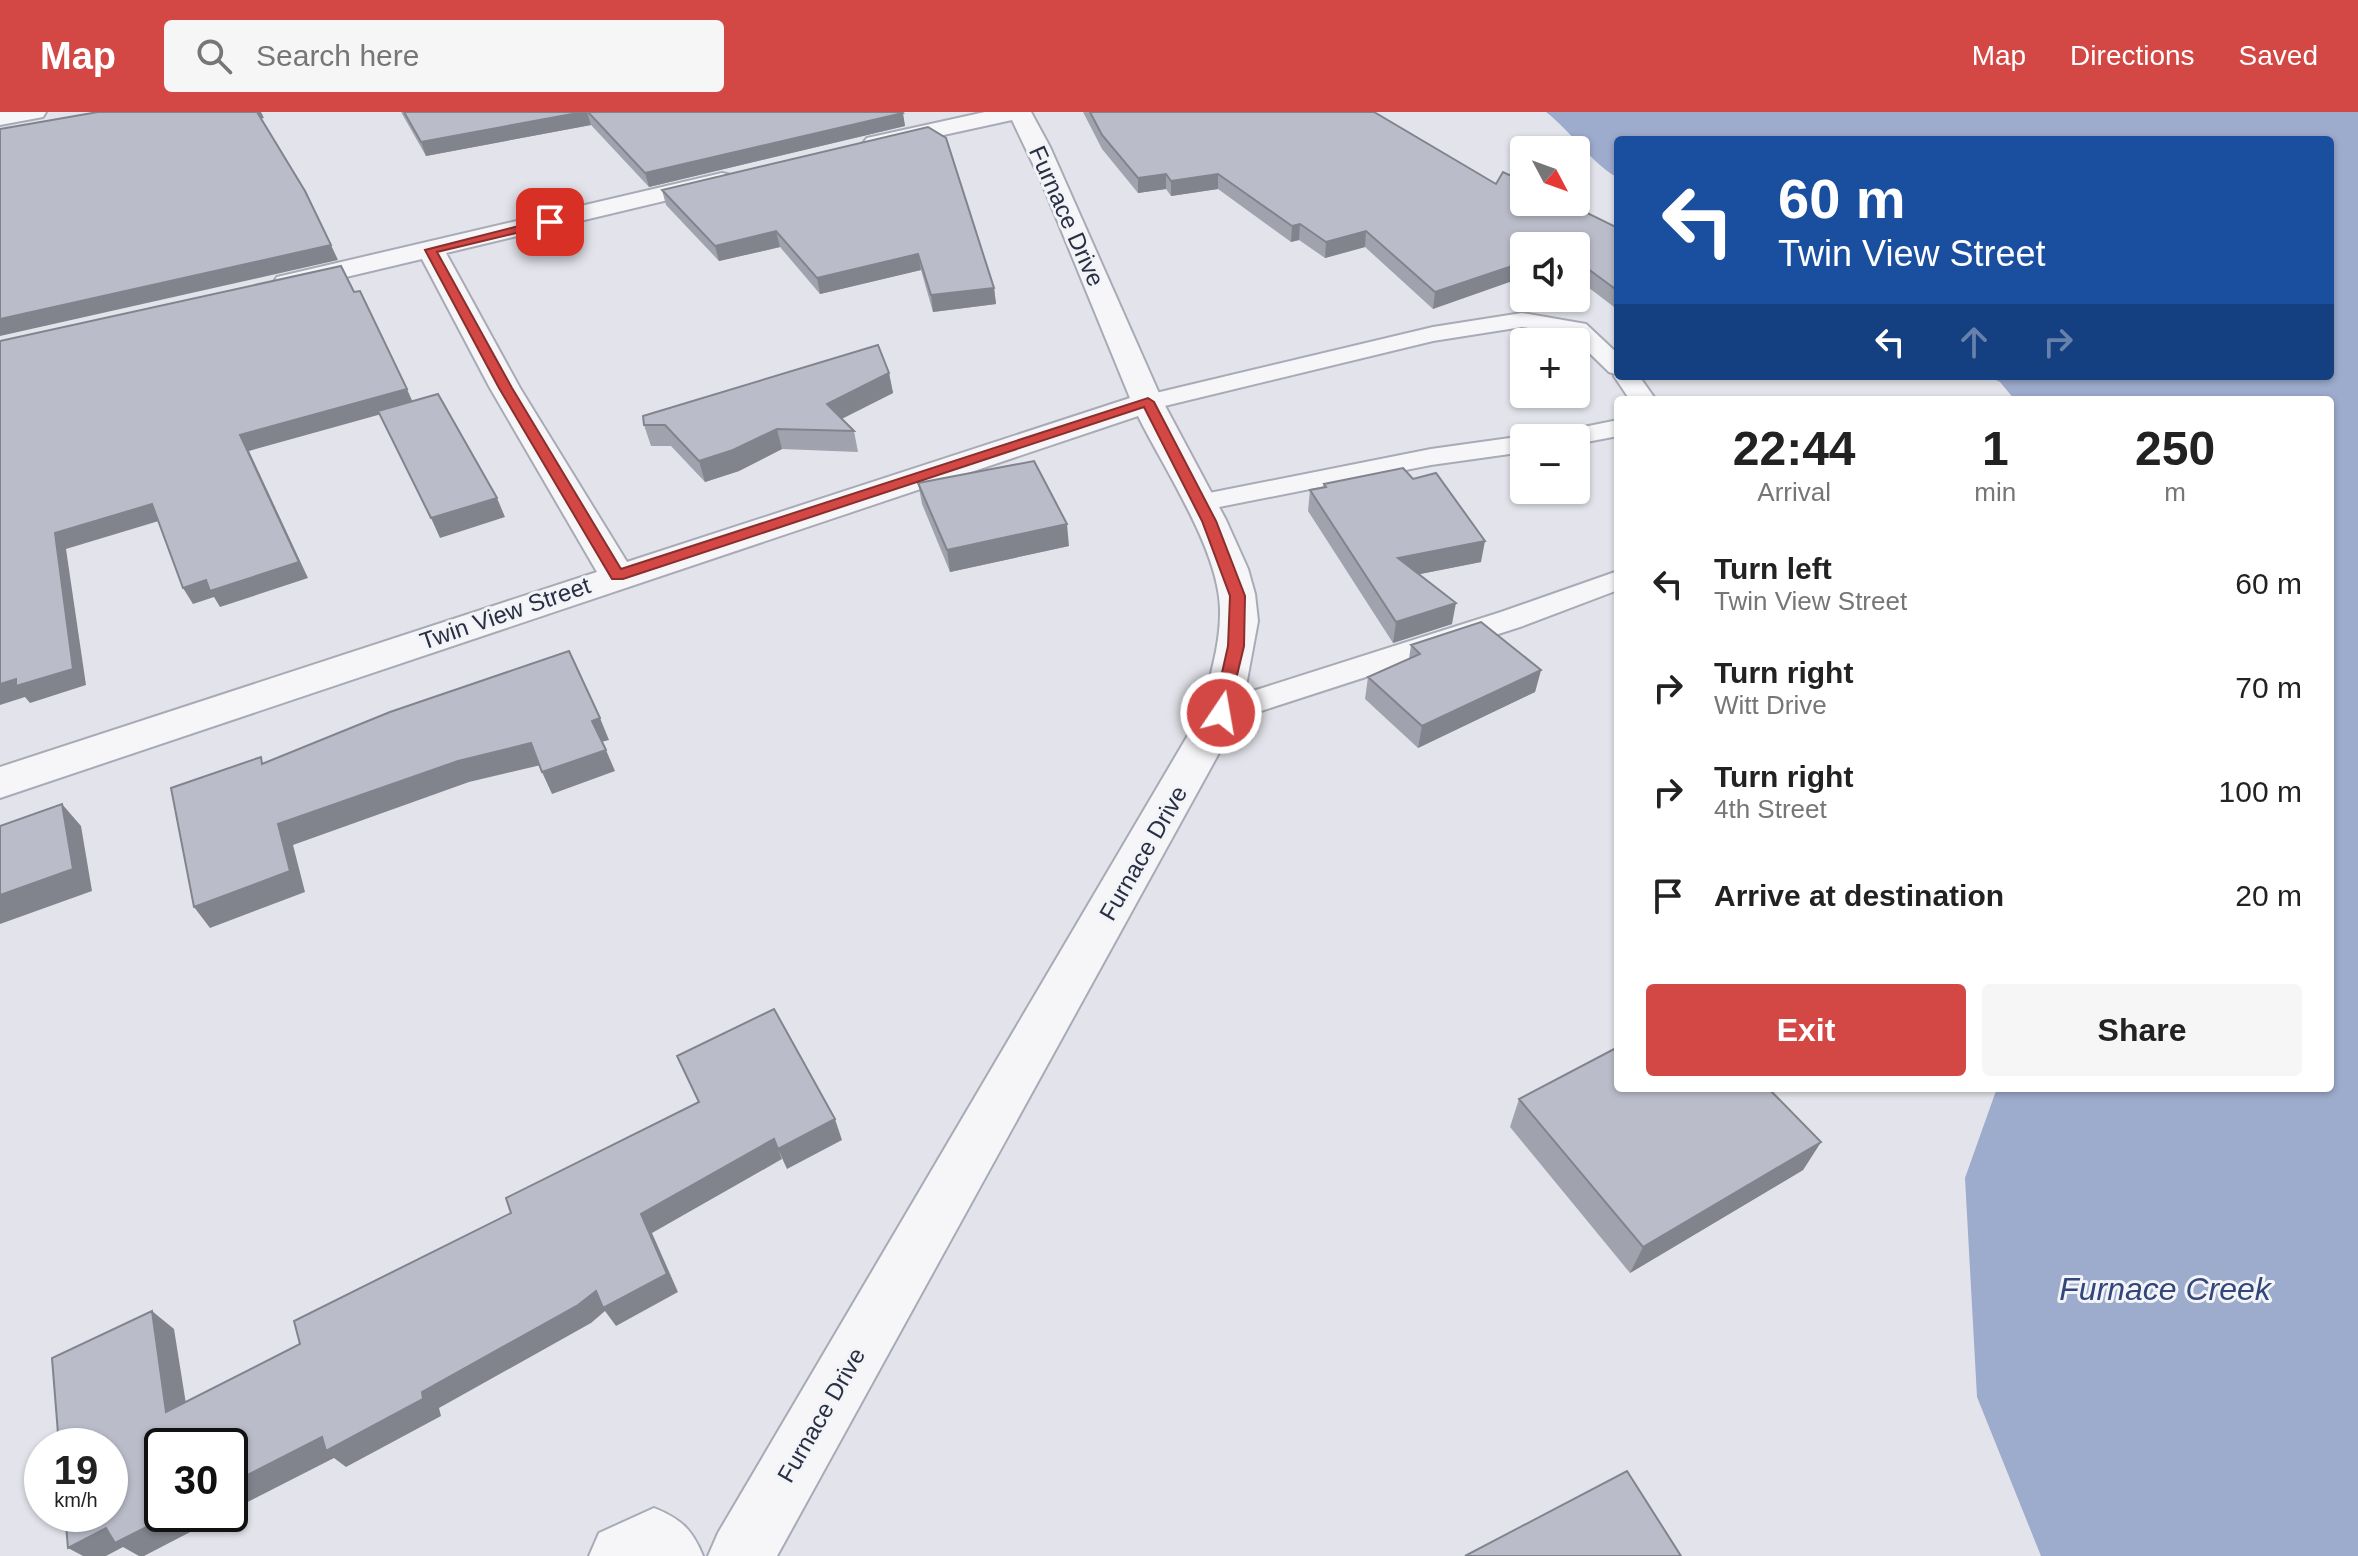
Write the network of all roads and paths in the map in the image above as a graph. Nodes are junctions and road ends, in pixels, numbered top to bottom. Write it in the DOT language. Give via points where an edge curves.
graph roads {
  1 [pos="35,112"];
  2 [pos="1018,112"];
  3 [pos="0,118"];
  4 [pos="844,150"];
  5 [pos="753,173"];
  6 [pos="431,250"];
  7 [pos="267,287"];
  8 [pos="1614,363"];
  9 [pos="1148,402"];
  10 [pos="1614,429"];
  11 [pos="1590,434"];
  12 [pos="1510,446"];
  13 [pos="1199,503"];
  14 [pos="617,575"];
  15 [pos="1614,581"];
  16 [pos="1221,713"];
  17 [pos="0,783"];
  18 [pos="622,1556"];
  19 [pos="670,1556"];
  20 [pos="741,1556"];
  1 -- 3 [label="street"];
  2 -- 4 [label="street"];
  2 -- 9 [label="street, Furnace Drive" via="1039,149"];
  5 -- 6 [label="street"];
  6 -- 7 [label="street"];
  6 -- 14 [label="street" via="505,388"];
  8 -- 9 [label="lane" via="1578,329 1522,320 1433,334"];
  9 -- 13 [label="street, Furnace Drive"];
  9 -- 14 [label="street, Twin View Street"];
  10 -- 11 [label="lane"];
  12 -- 13 [label="lane"];
  13 -- 16 [label="street, Furnace Drive" via="1238,596 1236,646"];
  14 -- 17 [label="street, Twin View Street"];
  15 -- 16 [label="lane"];
  16 -- 20 [label="street, Furnace Drive"];
  18 -- 19 [label="street" via="654,1540"];
}
